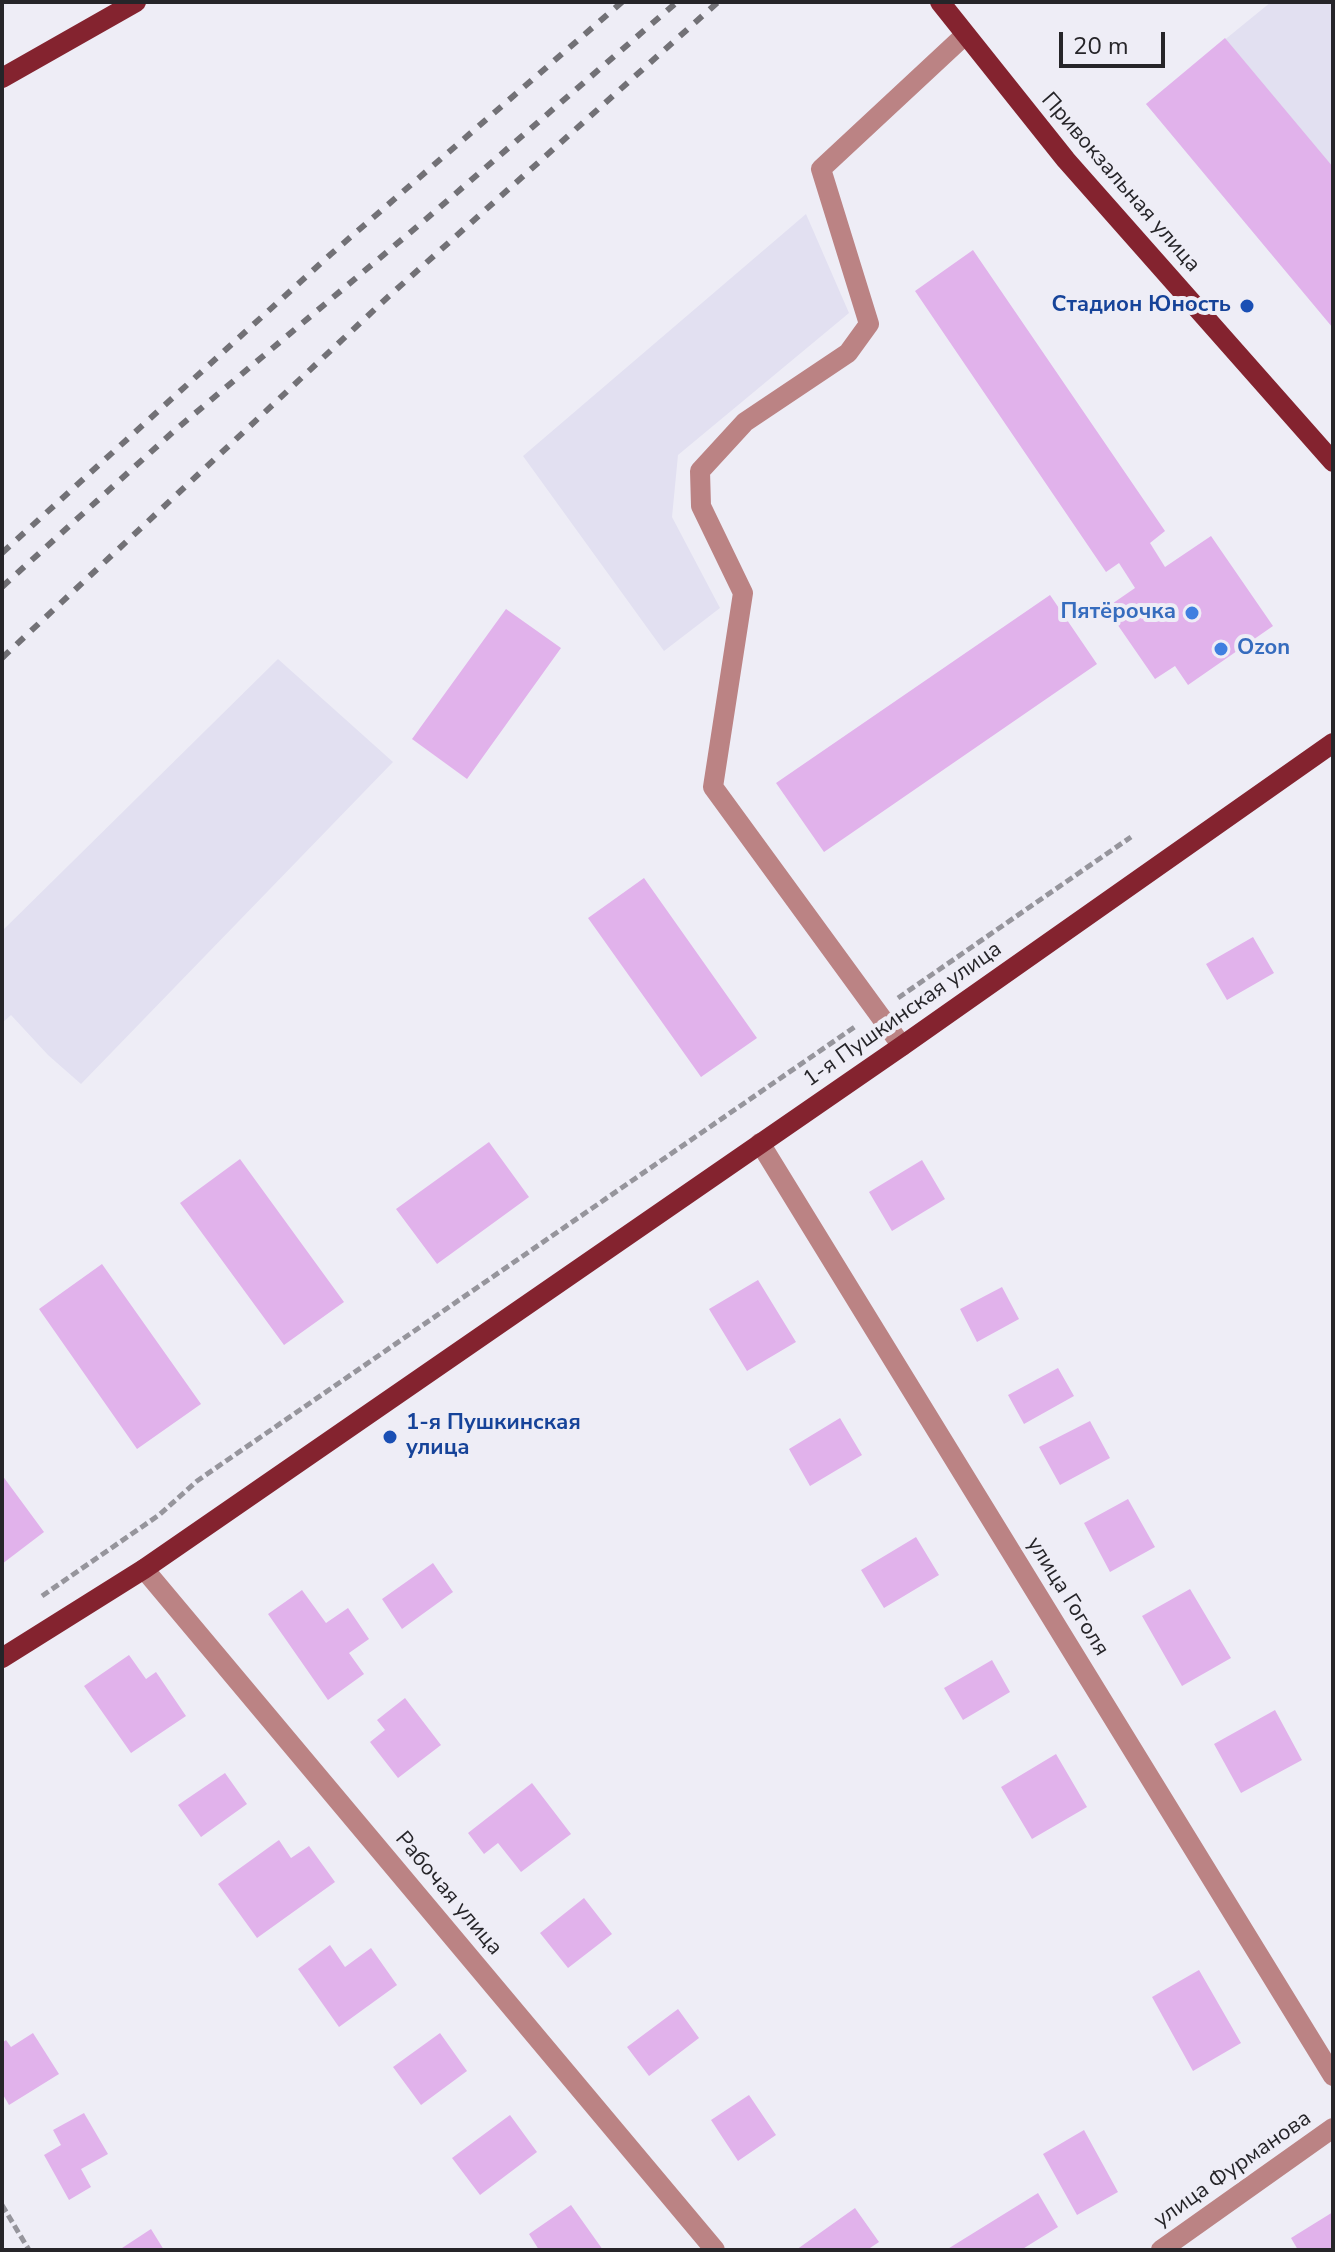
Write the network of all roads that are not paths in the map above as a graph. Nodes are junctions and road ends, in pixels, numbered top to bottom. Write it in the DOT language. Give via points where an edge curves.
graph roads {
  1 [pos="136,2"];
  2 [pos="940,2"];
  3 [pos="965,35"];
  4 [pos="2,78"];
  5 [pos="1333,462"];
  6 [pos="1333,743"];
  7 [pos="902,1046"];
  8 [pos="760,1143"];
  9 [pos="144,1569"];
  10 [pos="2,1658"];
  11 [pos="1333,2076"];
  12 [pos="1333,2128"];
  13 [pos="715,2250"];
  14 [pos="1161,2250"];
  1 -- 4 [label="main road"];
  2 -- 3 [label="main road, Привокзальная улица"];
  3 -- 5 [label="main road, Привокзальная улица" via="1066,160"];
  3 -- 7 [label="street" via="821,169 869,324 848,353 745,422 700,471 701,506 743,593 713,787"];
  6 -- 7 [label="main road, 1-я Пушкинская улица"];
  7 -- 8 [label="main road, 1-я Пушкинская улица"];
  8 -- 9 [label="main road, 1-я Пушкинская улица"];
  8 -- 11 [label="street, улица Гоголя"];
  9 -- 10 [label="main road, 1-я Пушкинская улица"];
  9 -- 13 [label="street, Рабочая улица"];
  12 -- 14 [label="street, улица Фурманова"];
}
